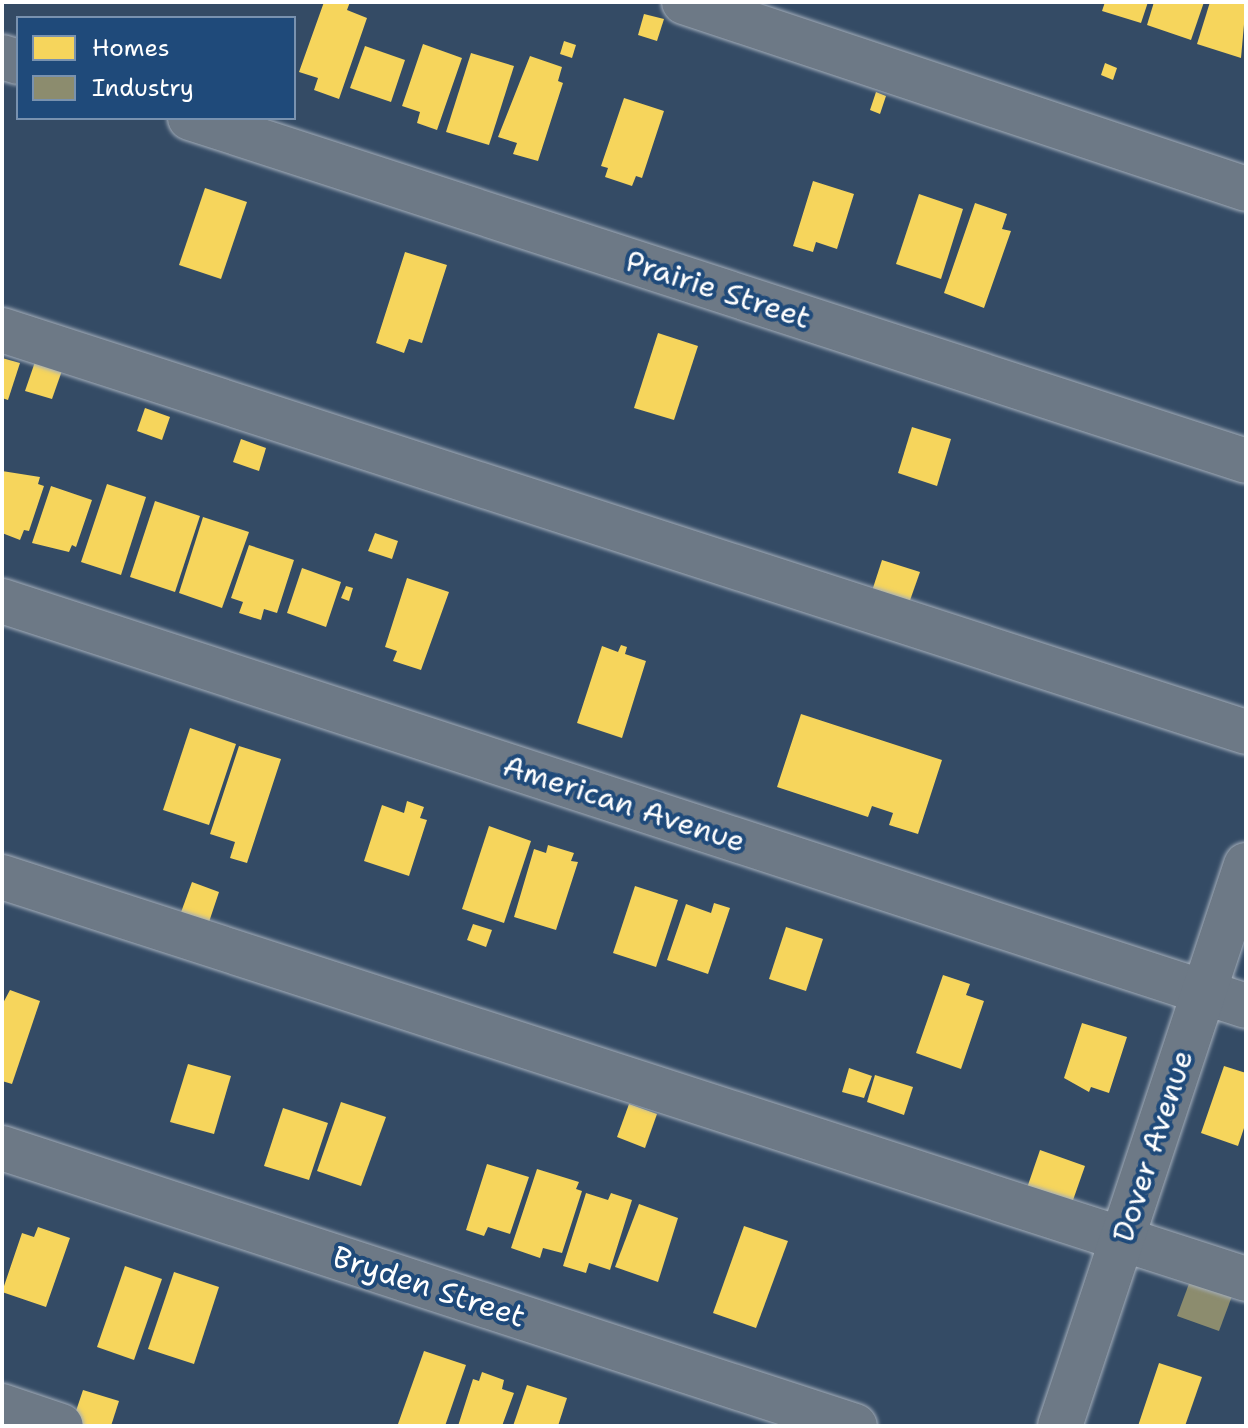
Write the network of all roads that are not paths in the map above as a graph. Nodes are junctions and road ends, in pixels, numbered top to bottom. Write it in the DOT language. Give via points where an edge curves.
graph roads {
  1 [pos="684,2"];
  2 [pos="196,120"];
  3 [pos="1246,189"];
  4 [pos="2,330"];
  5 [pos="1246,461"];
  6 [pos="2,601"];
  7 [pos="1246,732"];
  8 [pos="1246,865"];
  9 [pos="2,877"];
  10 [pos="1204,993"];
  11 [pos="1246,1006"];
  12 [pos="2,1148"];
  13 [pos="1122,1238"];
  14 [pos="1246,1279"];
  15 [pos="2,1406"];
  16 [pos="61,1426"];
  17 [pos="855,1426"];
  18 [pos="1060,1426"];
  1 -- 3 [label="street"];
  2 -- 5 [label="street, Prairie Street"];
  4 -- 7 [label="street"];
  6 -- 10 [label="street, American Avenue"];
  8 -- 10 [label="street, Dover Avenue"];
  9 -- 13 [label="street"];
  10 -- 11 [label="street, American Avenue"];
  10 -- 13 [label="street, Dover Avenue"];
  12 -- 17 [label="street, Bryden Street"];
  13 -- 14 [label="street"];
  13 -- 18 [label="street, Dover Avenue"];
  15 -- 16 [label="street"];
}
